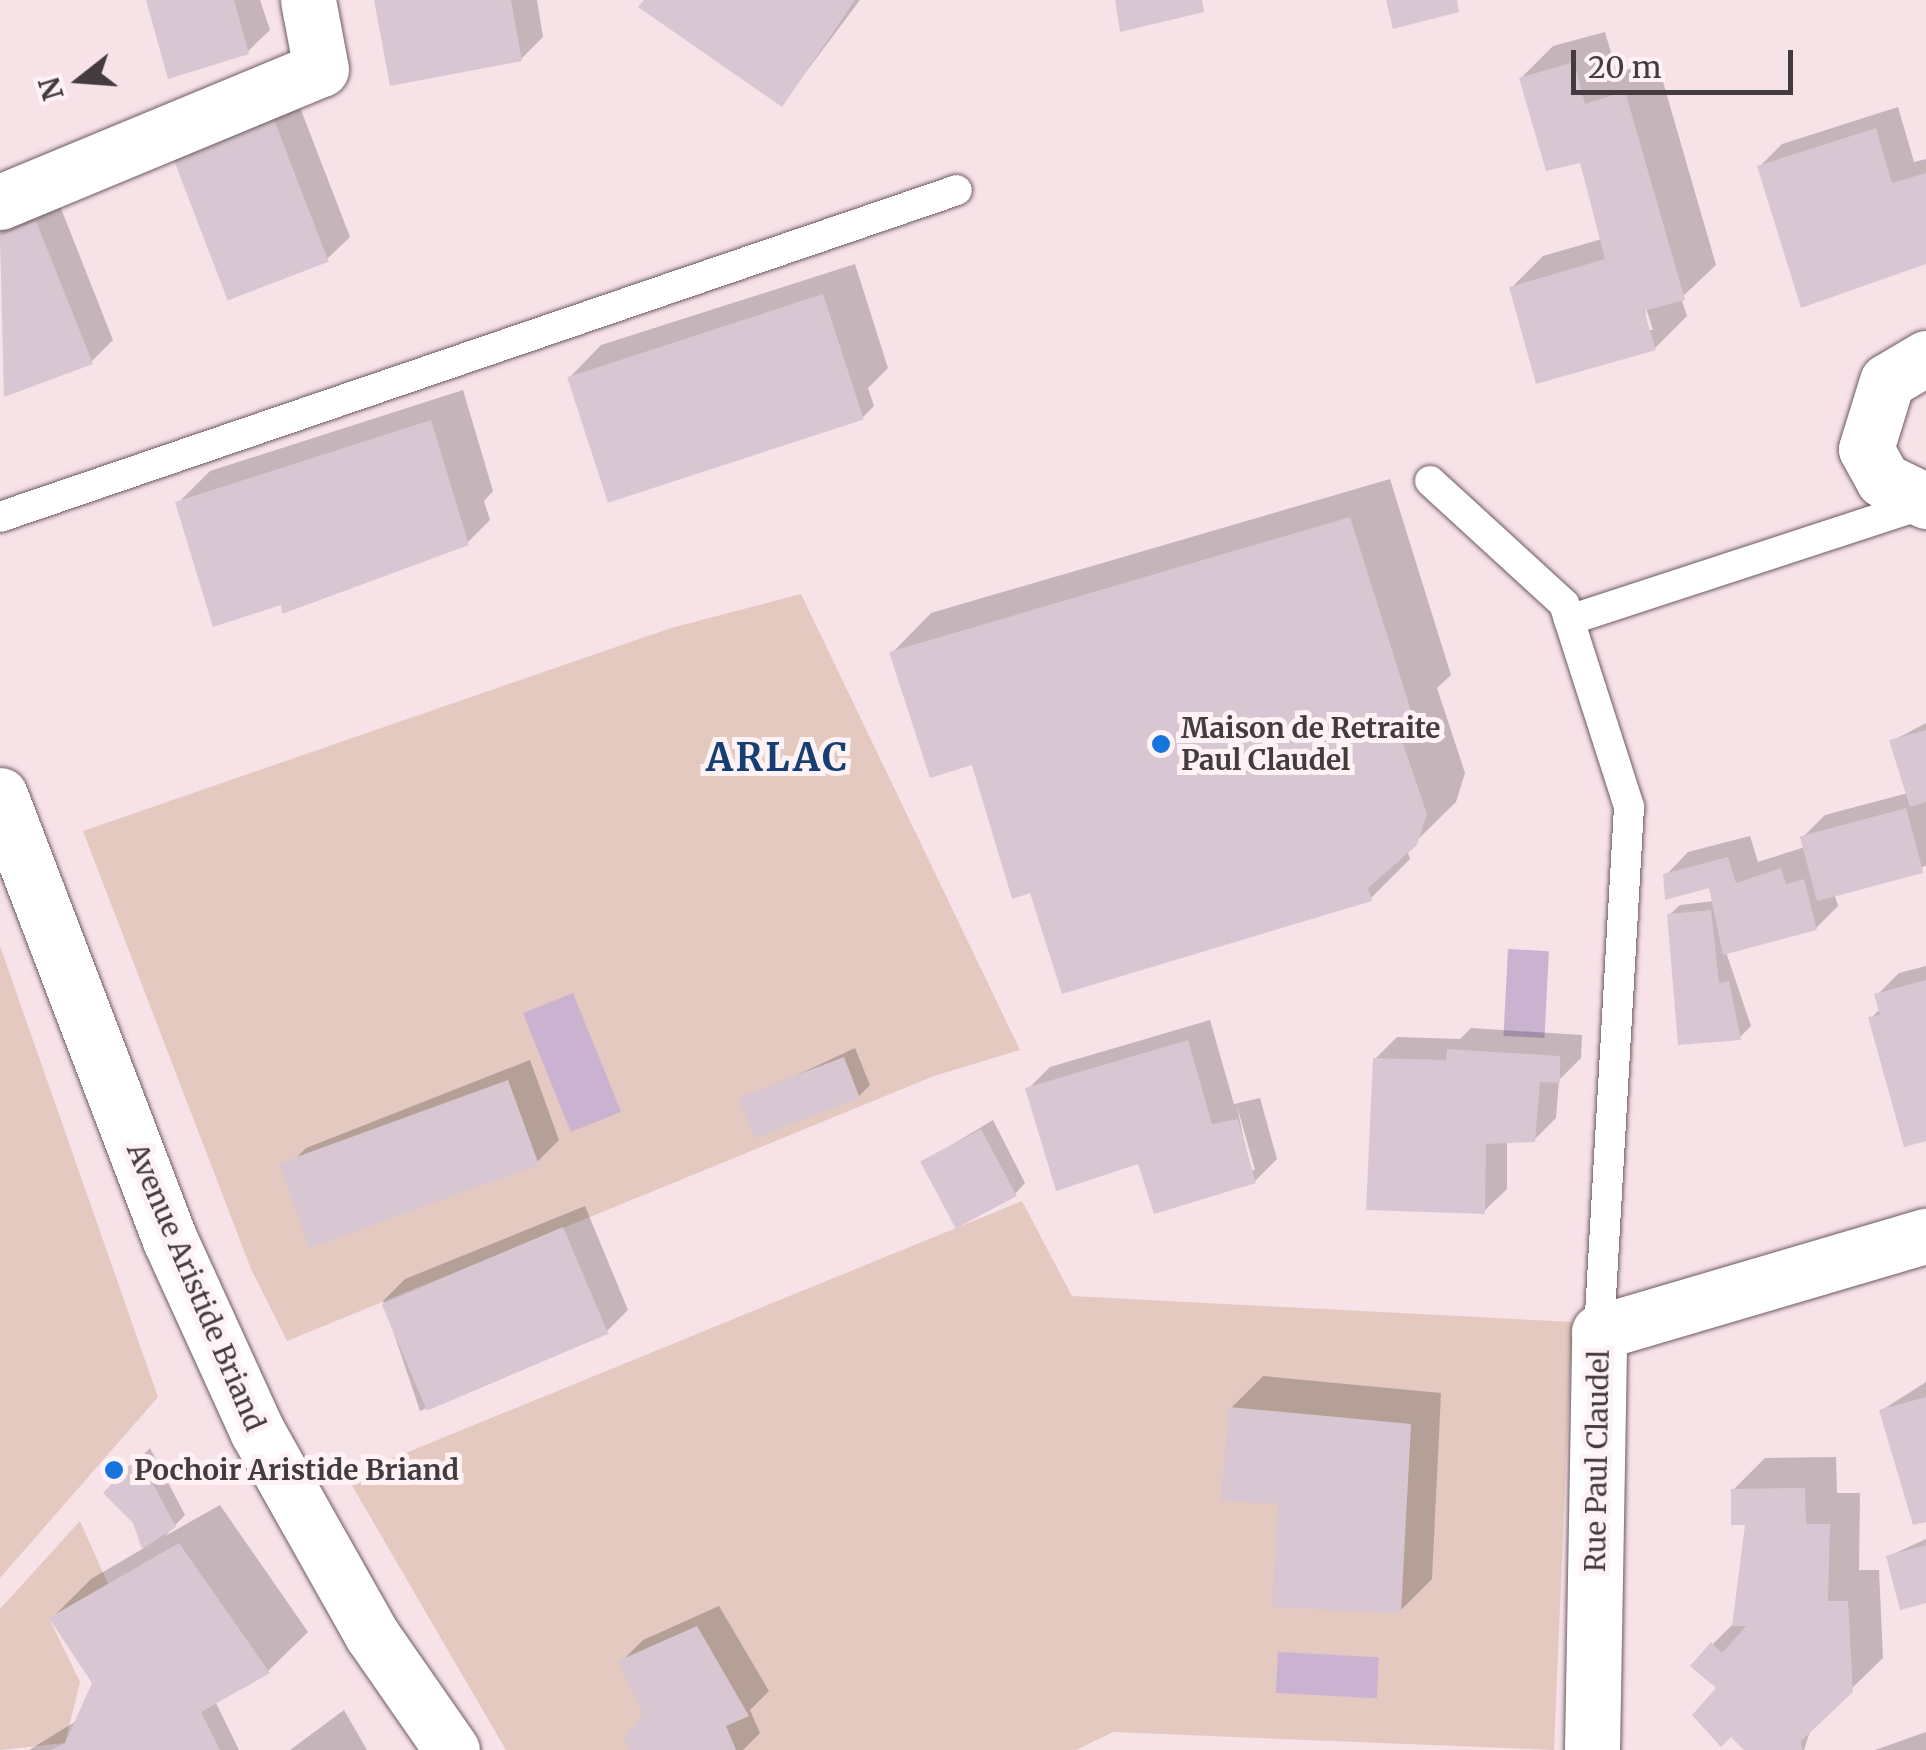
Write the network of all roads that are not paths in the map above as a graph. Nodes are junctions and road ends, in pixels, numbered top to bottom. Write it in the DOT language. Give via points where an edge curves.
graph roads {
  1 [pos="308,0"];
  2 [pos="957,190"];
  3 [pos="0,202"];
  4 [pos="1926,358"];
  5 [pos="1430,481"];
  6 [pos="1926,502"];
  7 [pos="0,517"];
  8 [pos="1569,620"];
  9 [pos="0,795"];
  10 [pos="11,853"];
  11 [pos="1926,1236"];
  12 [pos="1599,1332"];
  13 [pos="452,1750"];
  14 [pos="1592,1750"];
  1 -- 3 [label="street" via="321,70"];
  2 -- 7 [label="lane"];
  4 -- 6 [label="street" via="1887,381 1866,448 1883,480"];
  5 -- 8 [label="lane" via="1564,604"];
  6 -- 8 [label="lane"];
  8 -- 12 [label="lane" via="1628,807"];
  9 -- 10 [label="street, Avenue Aristide Briand"];
  10 -- 13 [label="street, Avenue Aristide Briand" via="257,1432 372,1635"];
  11 -- 12 [label="street, Rue Paul Claudel"];
  12 -- 14 [label="street, Rue Paul Claudel"];
}
